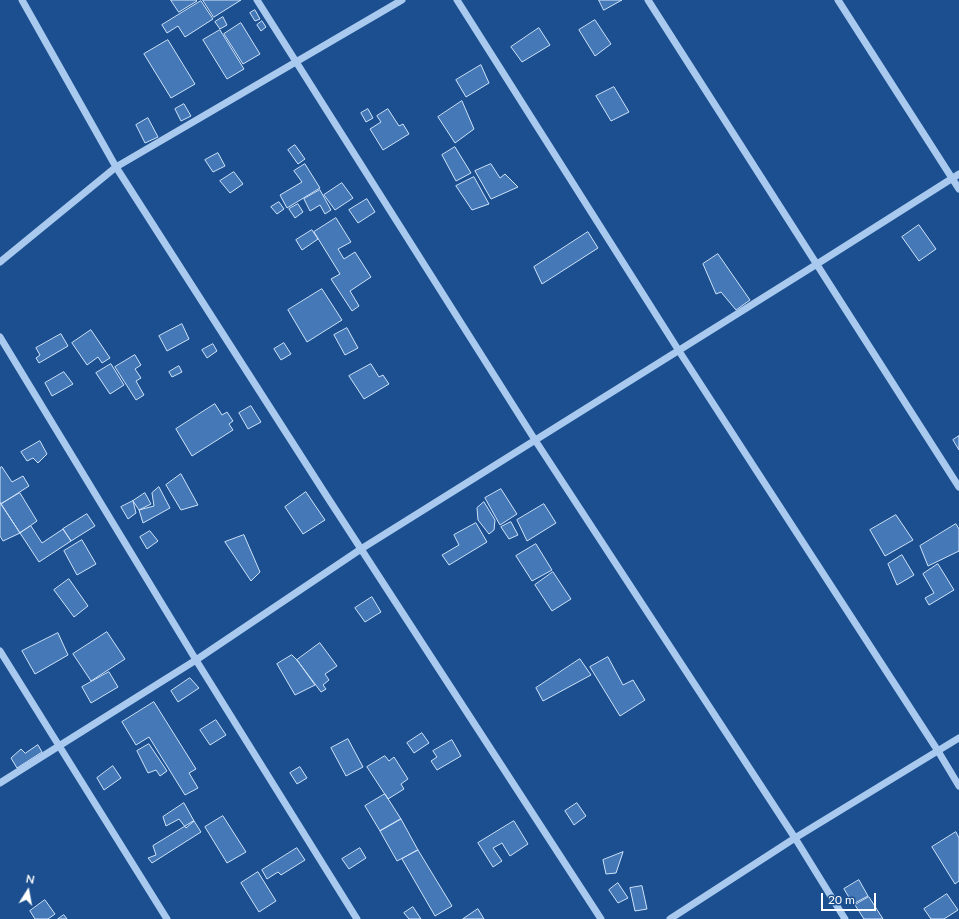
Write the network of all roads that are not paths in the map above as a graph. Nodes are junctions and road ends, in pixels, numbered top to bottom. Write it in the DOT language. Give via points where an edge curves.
graph roads {
  1 [pos="22,0"];
  2 [pos="257,0"];
  3 [pos="402,0"];
  4 [pos="457,0"];
  5 [pos="648,0"];
  6 [pos="838,0"];
  7 [pos="295,62"];
  8 [pos="116,167"];
  9 [pos="959,174"];
  10 [pos="952,178"];
  11 [pos="959,189"];
  12 [pos="0,262"];
  13 [pos="817,264"];
  14 [pos="0,337"];
  15 [pos="678,351"];
  16 [pos="535,440"];
  17 [pos="959,487"];
  18 [pos="361,549"];
  19 [pos="0,650"];
  20 [pos="196,660"];
  21 [pos="959,738"];
  22 [pos="59,746"];
  23 [pos="938,751"];
  24 [pos="0,783"];
  25 [pos="959,786"];
  26 [pos="795,838"];
  27 [pos="167,919"];
  28 [pos="357,919"];
  29 [pos="601,919"];
  30 [pos="670,919"];
  31 [pos="845,919"];
  1 -- 8 [label="street"];
  2 -- 7 [label="street"];
  3 -- 7 [label="street"];
  4 -- 15 [label="street"];
  5 -- 13 [label="street"];
  6 -- 10 [label="street"];
  7 -- 8 [label="street"];
  7 -- 16 [label="street"];
  8 -- 12 [label="street"];
  8 -- 18 [label="street"];
  9 -- 10 [label="street"];
  10 -- 11 [label="street"];
  10 -- 13 [label="street"];
  13 -- 15 [label="street"];
  13 -- 17 [label="street"];
  14 -- 20 [label="street"];
  15 -- 16 [label="street"];
  15 -- 23 [label="street"];
  16 -- 18 [label="street"];
  16 -- 26 [label="street"];
  18 -- 20 [label="street"];
  18 -- 29 [label="street"];
  19 -- 22 [label="street"];
  20 -- 22 [label="street"];
  20 -- 28 [label="street"];
  21 -- 23 [label="street"];
  22 -- 24 [label="street"];
  22 -- 27 [label="street"];
  23 -- 25 [label="street"];
  23 -- 26 [label="street"];
  26 -- 30 [label="street"];
  26 -- 31 [label="street"];
}
